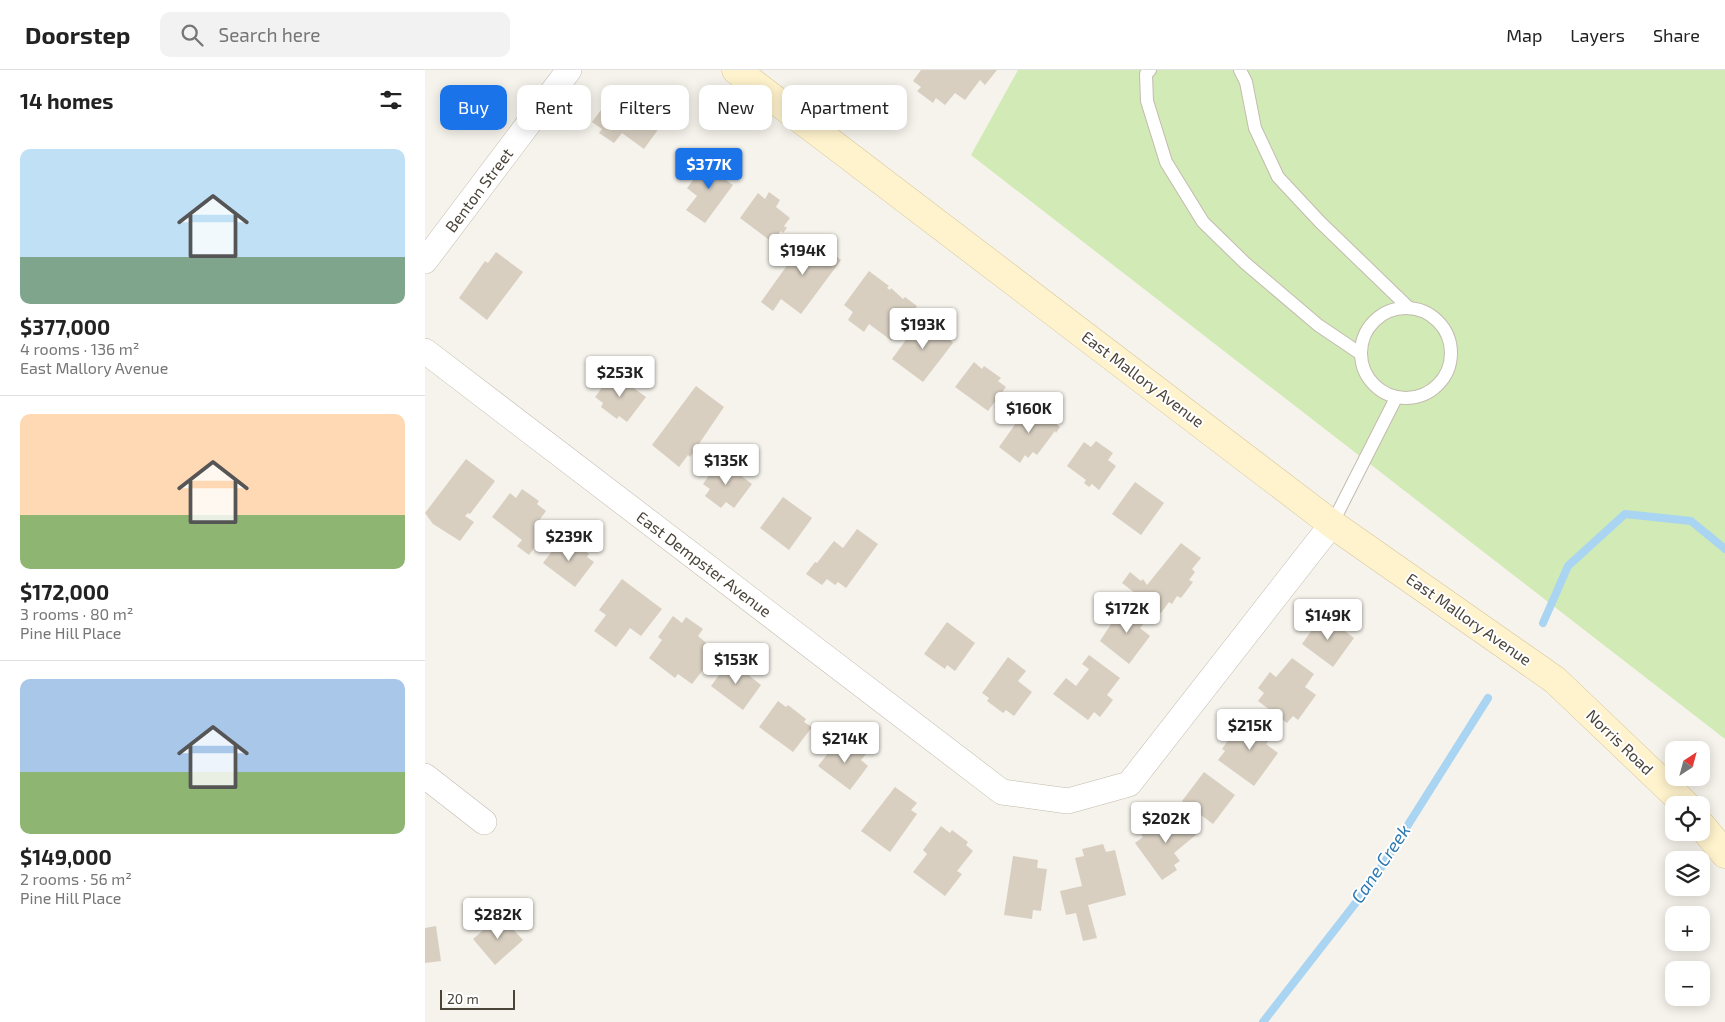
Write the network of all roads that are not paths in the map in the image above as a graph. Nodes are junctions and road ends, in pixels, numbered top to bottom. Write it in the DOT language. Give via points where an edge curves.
graph roads {
  1 [pos="569,70"];
  2 [pos="1149,70"];
  3 [pos="1240,70"];
  4 [pos="741,72"];
  5 [pos="425,261"];
  6 [pos="1409,308"];
  7 [pos="425,352"];
  8 [pos="1361,354"];
  9 [pos="1396,398"];
  10 [pos="1332,524"];
  11 [pos="1555,680"];
  12 [pos="425,776"];
  13 [pos="1676,796"];
  14 [pos="483,822"];
  15 [pos="1710,835"];
  16 [pos="1725,854"];
  1 -- 5 [label="street, Benton Street"];
  2 -- 8 [label="lane" via="1146,74 1147,101 1166,162 1203,222 1245,263 1318,325"];
  3 -- 6 [label="lane" via="1246,82 1255,128 1278,177"];
  4 -- 10 [label="main road, East Mallory Avenue"];
  6 -- 8 [label="lane" via="1394,309 1370,326 1363,339"];
  6 -- 9 [label="lane" via="1423,311 1436,319 1451,344 1451,359 1447,373 1432,389 1412,398"];
  7 -- 10 [label="street, East Dempster Avenue" via="1002,792 1068,801 1129,784"];
  8 -- 9 [label="lane" via="1364,369 1372,382"];
  9 -- 10 [label="lane"];
  10 -- 11 [label="main road, East Mallory Avenue"];
  11 -- 13 [label="main road, Norris Road"];
  12 -- 14 [label="street"];
  15 -- 16 [label="main road"];
}
